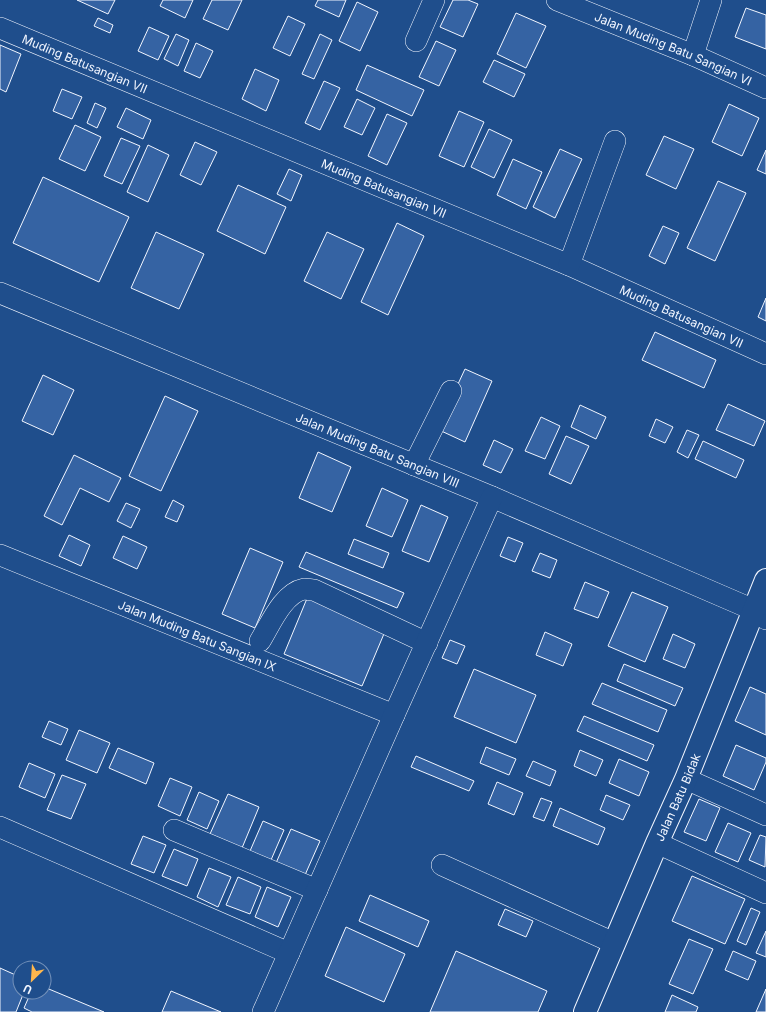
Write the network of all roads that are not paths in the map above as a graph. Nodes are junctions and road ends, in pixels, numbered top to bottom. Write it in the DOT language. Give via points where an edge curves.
graph roads {
  1 [pos="434,0"];
  2 [pos="557,0"];
  3 [pos="711,0"];
  4 [pos="0,28"];
  5 [pos="416,41"];
  6 [pos="693,56"];
  7 [pos="766,88"];
  8 [pos="615,141"];
  9 [pos="569,265"];
  10 [pos="0,293"];
  11 [pos="766,354"];
  12 [pos="451,391"];
  13 [pos="414,465"];
  14 [pos="492,497"];
  15 [pos="0,556"];
  16 [pos="766,580"];
  17 [pos="760,615"];
  18 [pos="260,641"];
  19 [pos="427,643"];
  20 [pos="394,715"];
  21 [pos="686,779"];
  22 [pos="766,815"];
  23 [pos="0,827"];
  24 [pos="174,830"];
  25 [pos="657,843"];
  26 [pos="442,865"];
  27 [pos="317,890"];
  28 [pos="766,893"];
  29 [pos="614,943"];
  30 [pos="289,953"];
  31 [pos="263,1012"];
  32 [pos="585,1012"];
  1 -- 5 [label="street"];
  2 -- 6 [label="street, Jalan Muding Batu Sangian VI"];
  3 -- 6 [label="street"];
  4 -- 9 [label="street, Muding Batusangian VII"];
  6 -- 7 [label="street, Jalan Muding Batu Sangian VI"];
  8 -- 9 [label="street"];
  9 -- 11 [label="street, Muding Batusangian VII"];
  10 -- 13 [label="street, Jalan Muding Batu Sangian VIII"];
  12 -- 13 [label="street"];
  13 -- 14 [label="street, Jalan Muding Batu Sangian VIII"];
  14 -- 17 [label="street, Jalan Muding Batu Sangian VIII"];
  14 -- 19 [label="street"];
  15 -- 20 [label="street, Jalan Muding Batu Sangian IX"];
  16 -- 17 [label="street, Jalan Batu Bidak"];
  17 -- 21 [label="street, Jalan Batu Bidak"];
  18 -- 19 [label="street" via="283,603 294,593 305,589 314,590"];
  19 -- 20 [label="street"];
  20 -- 27 [label="street"];
  21 -- 22 [label="street"];
  21 -- 25 [label="street, Jalan Batu Bidak"];
  23 -- 30 [label="street"];
  24 -- 27 [label="street"];
  25 -- 28 [label="street"];
  25 -- 29 [label="street, Jalan Batu Bidak"];
  26 -- 29 [label="street"];
  27 -- 30 [label="street"];
  29 -- 32 [label="street, Jalan Batu Bidak"];
  30 -- 31 [label="street"];
}
